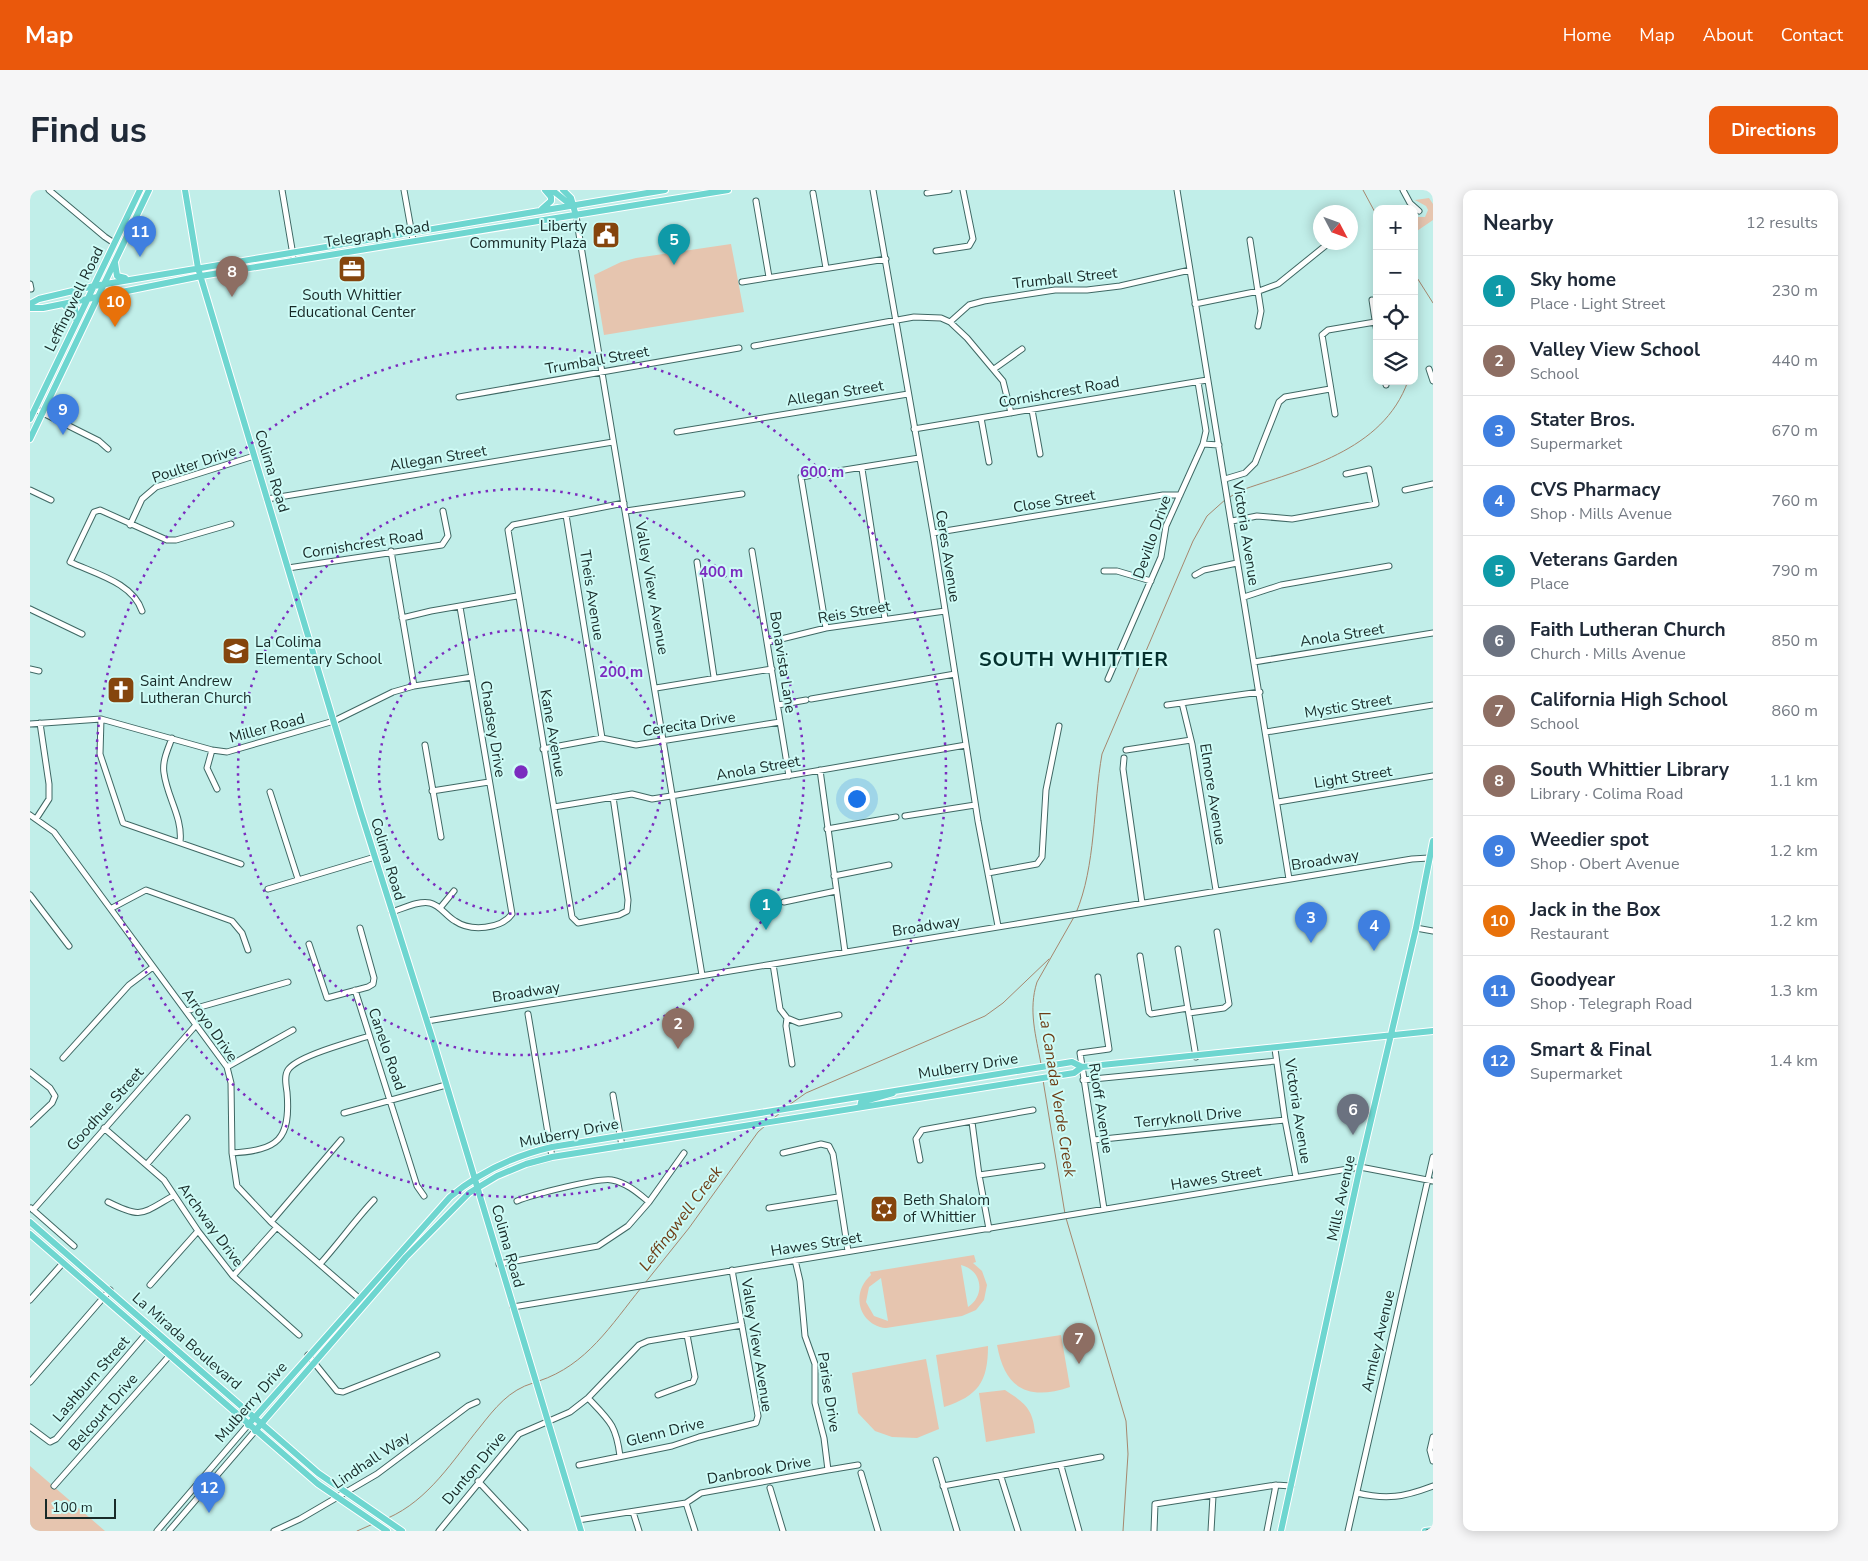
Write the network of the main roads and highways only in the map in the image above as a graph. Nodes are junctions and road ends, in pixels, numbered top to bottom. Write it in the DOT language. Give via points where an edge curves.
graph roads {
  1 [pos="140,190"];
  2 [pos="149,190"];
  3 [pos="186,190"];
  4 [pos="545,190"];
  5 [pos="552,190"];
  6 [pos="563,190"];
  7 [pos="665,190"];
  8 [pos="728,190"];
  9 [pos="572,206"];
  10 [pos="536,211"];
  11 [pos="576,216"];
  12 [pos="293,257"];
  13 [pos="115,261"];
  14 [pos="198,268"];
  15 [pos="201,276"];
  16 [pos="139,278"];
  17 [pos="103,285"];
  18 [pos="94,286"];
  19 [pos="98,297"];
  20 [pos="87,299"];
  21 [pos="30,304"];
  22 [pos="49,307"];
  23 [pos="30,308"];
  24 [pos="73,330"];
  25 [pos="30,419"];
  26 [pos="30,439"];
  27 [pos="1433,841"];
  28 [pos="1433,1031"];
  29 [pos="1391,1035"];
  30 [pos="1082,1067"];
  31 [pos="901,1089"];
  32 [pos="860,1107"];
  33 [pos="475,1178"];
  34 [pos="478,1188"];
  35 [pos="30,1222"];
  36 [pos="30,1234"];
  37 [pos="254,1417"];
  38 [pos="262,1424"];
  39 [pos="248,1425"];
  40 [pos="256,1431"];
  41 [pos="1433,1530"];
  42 [pos="387,1531"];
  43 [pos="402,1531"];
  44 [pos="581,1531"];
  45 [pos="1281,1531"];
  46 [pos="1425,1531"];
  1 -- 18 [label="main road, Leffingwell Road"];
  2 -- 13 [label="main road, Leffingwell Road"];
  3 -- 14 [label="main road, Colima Road"];
  4 -- 10 [label="main road" via="551,196 551,203"];
  5 -- 9 [label="main road, Valley View Avenue"];
  6 -- 9 [label="main road, Valley View Avenue" via="571,198"];
  7 -- 9 [label="main road, Telegraph Road"];
  8 -- 11 [label="main road, Telegraph Road"];
  9 -- 10 [label="main road, Telegraph Road"];
  9 -- 11 [label="main road, Valley View Avenue"];
  10 -- 12 [label="main road, Telegraph Road"];
  11 -- 12 [label="main road, Telegraph Road"];
  12 -- 14 [label="main road, Telegraph Road"];
  12 -- 15 [label="main road, Telegraph Road"];
  13 -- 16 [label="main road" via="118,277"];
  13 -- 17 [label="main road, Leffingwell Road"];
  14 -- 15 [label="main road, Colima Road"];
  14 -- 16 [label="main road, Telegraph Road"];
  15 -- 19 [label="main road, Telegraph Road"];
  15 -- 33 [label="main road, Colima Road"];
  16 -- 17 [label="main road, Telegraph Road"];
  17 -- 18 [label="main road, Telegraph Road"];
  17 -- 19 [label="main road, Leffingwell Road"];
  18 -- 20 [label="main road, Leffingwell Road"];
  18 -- 21 [label="main road, Telegraph Road"];
  19 -- 20 [label="main road, Telegraph Road"];
  19 -- 26 [label="main road, Leffingwell Road"];
  20 -- 22 [label="main road, Telegraph Road"];
  20 -- 24 [label="main road, Leffingwell Road"];
  22 -- 23 [label="main road, Telegraph Road"];
  22 -- 24 [label="main road" via="73,306 77,315"];
  24 -- 25 [label="main road, Leffingwell Road"];
  27 -- 29 [label="main road, Mills Avenue"];
  28 -- 29 [label="main road, Mulberry Drive"];
  29 -- 30 [label="main road, Mulberry Drive"];
  29 -- 45 [label="main road, Mills Avenue"];
  30 -- 31 [label="main road, Mulberry Drive" via="1072,1062"];
  30 -- 32 [label="main road, Mulberry Drive" via="1074,1073"];
  31 -- 32 [label="main road" via="866,1099"];
  31 -- 33 [label="main road, Mulberry Drive" via="552,1147 513,1158"];
  32 -- 34 [label="main road, Mulberry Drive" via="552,1157 526,1164"];
  33 -- 34 [label="main road, Colima Road"];
  33 -- 37 [label="main road, Mulberry Drive" via="445,1202"];
  34 -- 38 [label="main road, Mulberry Drive" via="438,1223"];
  34 -- 44 [label="main road, Colima Road"];
  35 -- 37 [label="main road, La Mirada Boulevard"];
  36 -- 39 [label="main road, La Mirada Boulevard"];
  37 -- 38 [label="main road, La Mirada Boulevard"];
  37 -- 39 [label="main road, Mulberry Drive"];
  38 -- 40 [label="main road, Mulberry Drive"];
  38 -- 43 [label="main road, La Mirada Boulevard" via="345,1494"];
  39 -- 40 [label="main road, La Mirada Boulevard"];
  40 -- 42 [label="main road, La Mirada Boulevard" via="337,1498"];
  41 -- 46 [label="main road"];
}
